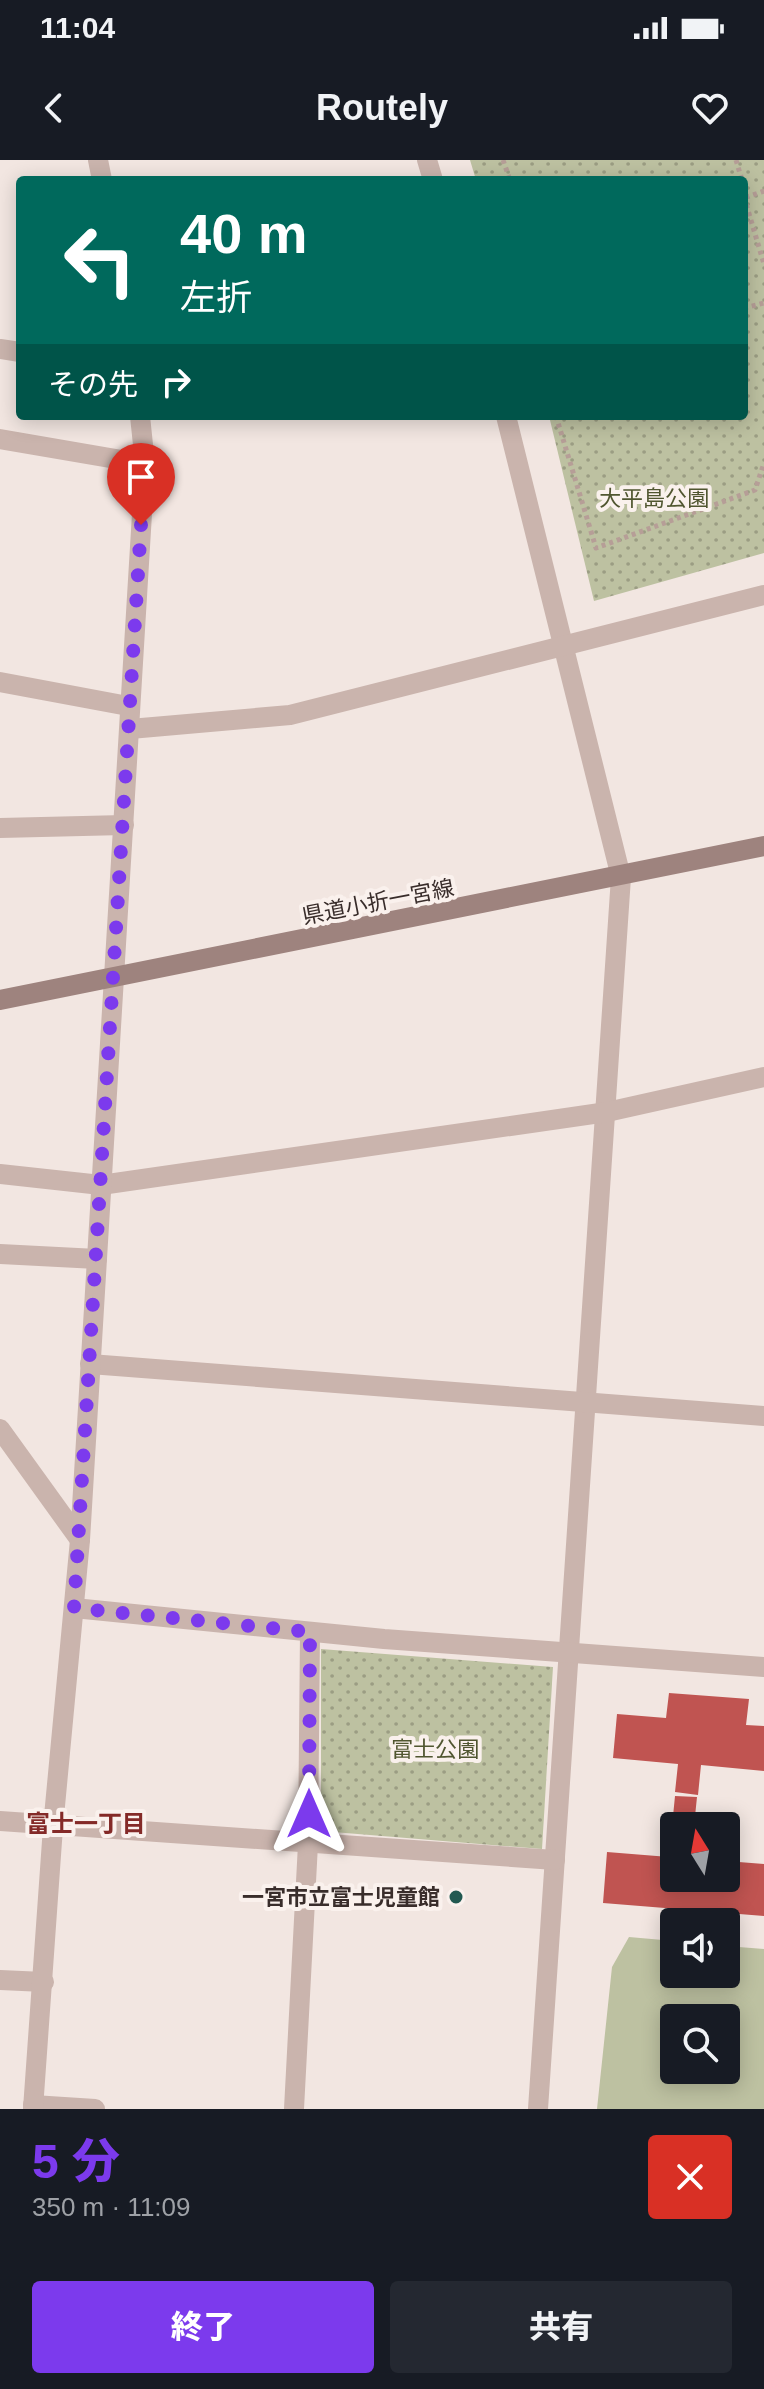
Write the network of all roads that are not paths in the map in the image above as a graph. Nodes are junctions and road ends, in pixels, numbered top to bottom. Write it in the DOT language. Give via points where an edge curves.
graph roads {
  1 [pos="140,420"];
  2 [pos="507,420"];
  3 [pos="0,439"];
  4 [pos="145,464"];
  5 [pos="764,595"];
  6 [pos="565,645"];
  7 [pos="0,682"];
  8 [pos="128,706"];
  9 [pos="130,729"];
  10 [pos="124,825"];
  11 [pos="0,828"];
  12 [pos="764,846"];
  13 [pos="621,877"];
  14 [pos="113,980"];
  15 [pos="0,1000"];
  16 [pos="764,1077"];
  17 [pos="607,1112"];
  18 [pos="0,1174"];
  19 [pos="101,1185"];
  20 [pos="0,1254"];
  21 [pos="97,1259"];
  22 [pos="90,1364"];
  23 [pos="586,1404"];
  24 [pos="764,1416"];
  25 [pos="0,1429"];
  26 [pos="80,1540"];
  27 [pos="74,1608"];
  28 [pos="310,1632"];
  29 [pos="568,1654"];
  30 [pos="764,1667"];
  31 [pos="0,1821"];
  32 [pos="53,1827"];
  33 [pos="308,1844"];
  34 [pos="555,1860"];
  35 [pos="0,1980"];
  36 [pos="44,1982"];
  37 [pos="33,2107"];
  38 [pos="95,2109"];
  39 [pos="294,2109"];
  40 [pos="538,2109"];
  1 -- 4 [label="street"];
  2 -- 6 [label="street"];
  3 -- 4 [label="street"];
  4 -- 8 [label="street"];
  5 -- 6 [label="street"];
  6 -- 9 [label="street" via="290,715"];
  6 -- 13 [label="street"];
  7 -- 8 [label="street"];
  8 -- 9 [label="street"];
  9 -- 10 [label="street"];
  10 -- 11 [label="street"];
  10 -- 14 [label="street"];
  12 -- 13 [label="main road, 県道小折一宮線"];
  13 -- 14 [label="main road, 県道小折一宮線"];
  13 -- 17 [label="street"];
  14 -- 15 [label="main road, 県道小折一宮線"];
  14 -- 19 [label="street"];
  16 -- 17 [label="street"];
  17 -- 19 [label="street"];
  17 -- 23 [label="street"];
  18 -- 19 [label="street"];
  19 -- 21 [label="street"];
  20 -- 21 [label="street"];
  21 -- 22 [label="street"];
  22 -- 23 [label="street"];
  22 -- 26 [label="street"];
  23 -- 24 [label="street"];
  23 -- 29 [label="street"];
  25 -- 26 [label="street"];
  26 -- 27 [label="street"];
  27 -- 28 [label="street"];
  27 -- 32 [label="street"];
  28 -- 29 [label="street"];
  28 -- 33 [label="street"];
  29 -- 30 [label="street"];
  29 -- 34 [label="street"];
  31 -- 32 [label="street"];
  32 -- 33 [label="street"];
  32 -- 36 [label="street"];
  33 -- 34 [label="street"];
  33 -- 39 [label="street"];
  34 -- 40 [label="street"];
  35 -- 36 [label="street"];
  36 -- 37 [label="street"];
  37 -- 38 [label="street"];
}
